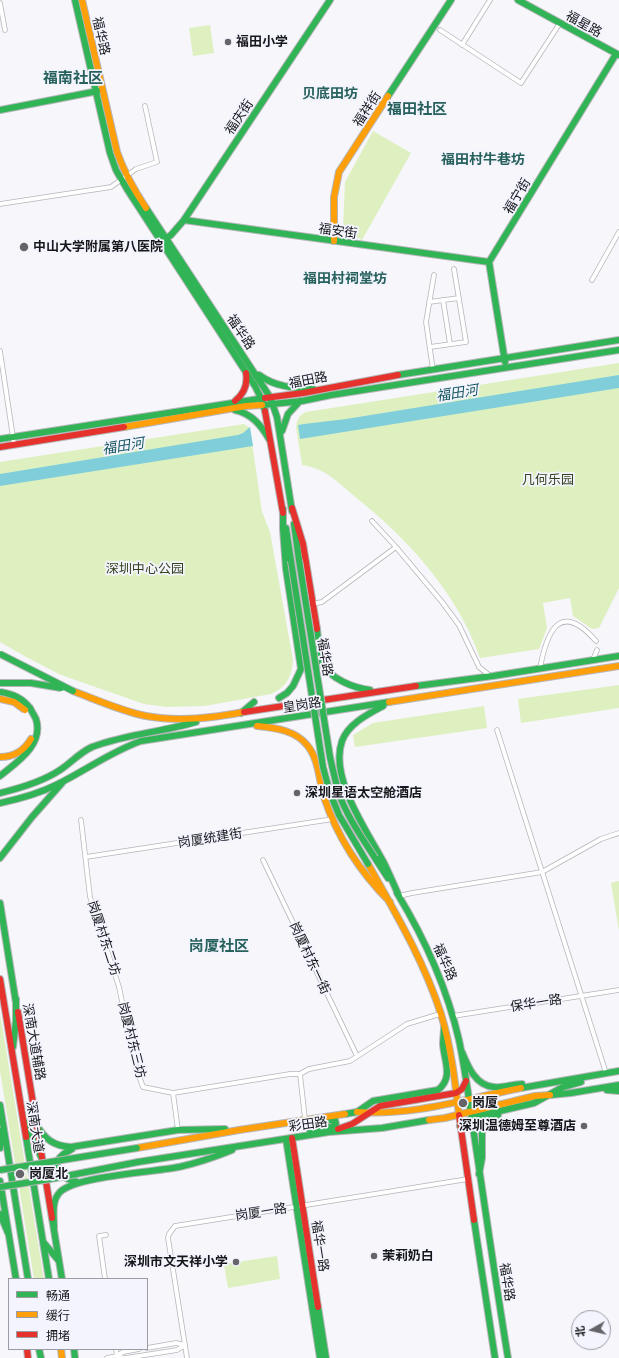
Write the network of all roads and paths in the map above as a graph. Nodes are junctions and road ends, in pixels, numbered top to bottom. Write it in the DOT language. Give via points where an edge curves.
graph roads {
  1 [pos="75,0"];
  2 [pos="82,0"];
  3 [pos="330,0"];
  4 [pos="451,0"];
  5 [pos="490,0"];
  6 [pos="518,0"];
  7 [pos="0,3"];
  8 [pos="560,23"];
  9 [pos="4,30"];
  10 [pos="440,30"];
  11 [pos="462,45"];
  12 [pos="618,53"];
  13 [pos="99,91"];
  14 [pos="145,106"];
  15 [pos="0,110"];
  16 [pos="124,178"];
  17 [pos="0,204"];
  18 [pos="184,220"];
  19 [pos="619,232"];
  20 [pos="164,241"];
  21 [pos="334,241"];
  22 [pos="489,262"];
  23 [pos="454,269"];
  24 [pos="434,275"];
  25 [pos="592,280"];
  26 [pos="459,298"];
  27 [pos="443,300"];
  28 [pos="429,302"];
  29 [pos="619,340"];
  30 [pos="450,344"];
  31 [pos="430,347"];
  32 [pos="619,350"];
  33 [pos="0,352"];
  34 [pos="505,359"];
  35 [pos="506,368"];
  36 [pos="433,370"];
  37 [pos="254,371"];
  38 [pos="246,372"];
  39 [pos="318,389"];
  40 [pos="270,397"];
  41 [pos="261,398"];
  42 [pos="302,400"];
  43 [pos="232,402"];
  44 [pos="273,404"];
  45 [pos="264,405"];
  46 [pos="227,410"];
  47 [pos="13,436"];
  48 [pos="0,438"];
  49 [pos="281,438"];
  50 [pos="14,444"];
  51 [pos="272,445"];
  52 [pos="0,447"];
  53 [pos="292,508"];
  54 [pos="283,509"];
  55 [pos="372,521"];
  56 [pos="396,546"];
  57 [pos="312,604"];
  58 [pos="596,641"];
  59 [pos="0,654"];
  60 [pos="320,654"];
  61 [pos="299,656"];
  62 [pos="619,656"];
  63 [pos="602,658"];
  64 [pos="593,660"];
  65 [pos="619,666"];
  66 [pos="540,668"];
  67 [pos="494,676"];
  68 [pos="0,683"];
  69 [pos="379,691"];
  70 [pos="0,692"];
  71 [pos="73,692"];
  72 [pos="279,698"];
  73 [pos="0,699"];
  74 [pos="254,702"];
  75 [pos="389,703"];
  76 [pos="27,709"];
  77 [pos="241,713"];
  78 [pos="208,718"];
  79 [pos="246,725"];
  80 [pos="498,730"];
  81 [pos="0,757"];
  82 [pos="339,760"];
  83 [pos="315,764"];
  84 [pos="0,776"];
  85 [pos="64,781"];
  86 [pos="0,793"];
  87 [pos="0,803"];
  88 [pos="81,820"];
  89 [pos="333,820"];
  90 [pos="619,833"];
  91 [pos="86,857"];
  92 [pos="0,858"];
  93 [pos="263,860"];
  94 [pos="542,872"];
  95 [pos="399,896"];
  96 [pos="390,902"];
  97 [pos="0,903"];
  98 [pos="0,979"];
  99 [pos="119,987"];
  100 [pos="619,990"];
  101 [pos="581,996"];
  102 [pos="16,999"];
  103 [pos="440,1014"];
  104 [pos="453,1016"];
  105 [pos="444,1028"];
  106 [pos="462,1052"];
  107 [pos="12,1055"];
  108 [pos="357,1056"];
  109 [pos="619,1072"];
  110 [pos="606,1073"];
  111 [pos="300,1074"];
  112 [pos="598,1075"];
  113 [pos="466,1082"];
  114 [pos="537,1085"];
  115 [pos="619,1085"];
  116 [pos="601,1088"];
  117 [pos="619,1091"];
  118 [pos="456,1093"];
  119 [pos="571,1093"];
  120 [pos="173,1094"];
  121 [pos="551,1095"];
  122 [pos="468,1100"];
  123 [pos="458,1103"];
  124 [pos="0,1105"];
  125 [pos="21,1109"];
  126 [pos="470,1111"];
  127 [pos="356,1112"];
  128 [pos="369,1114"];
  129 [pos="459,1114"];
  130 [pos="319,1118"];
  131 [pos="471,1118"];
  132 [pos="2,1119"];
  133 [pos="305,1119"];
  134 [pos="37,1126"];
  135 [pos="460,1126"];
  136 [pos="178,1130"];
  137 [pos="239,1130"];
  138 [pos="329,1132"];
  139 [pos="301,1136"];
  140 [pos="289,1138"];
  141 [pos="240,1146"];
  142 [pos="78,1147"];
  143 [pos="0,1148"];
  144 [pos="42,1159"];
  145 [pos="0,1170"];
  146 [pos="479,1174"];
  147 [pos="468,1179"];
  148 [pos="0,1182"];
  149 [pos="79,1183"];
  150 [pos="0,1187"];
  151 [pos="299,1206"];
  152 [pos="0,1214"];
  153 [pos="54,1228"];
  154 [pos="8,1233"];
  155 [pos="106,1234"];
  156 [pos="43,1242"];
  157 [pos="59,1261"];
  158 [pos="16,1278"];
  159 [pos="28,1278"];
  160 [pos="49,1278"];
  161 [pos="62,1278"];
  162 [pos="105,1278"];
  163 [pos="185,1345"];
  164 [pos="148,1348"];
  165 [pos="116,1350"];
  166 [pos="134,1350"];
  167 [pos="117,1356"];
  168 [pos="107,1358"];
  169 [pos="124,1358"];
  170 [pos="187,1358"];
  171 [pos="320,1358"];
  172 [pos="326,1358"];
  173 [pos="495,1358"];
  174 [pos="508,1358"];
  1 -- 13 [label="main road, 福华路"];
  2 -- 13 [label="main road, 福华路"];
  3 -- 18 [label="main road, 福庆街"];
  4 -- 21 [label="main road, 福祥街" via="339,172 335,186"];
  5 -- 11 [label="street"];
  6 -- 8 [label="main road, 福星路"];
  7 -- 9 [label="street"];
  8 -- 11 [label="street" via="521,83"];
  8 -- 12 [label="main road, 福星路"];
  10 -- 11 [label="street"];
  12 -- 22 [label="main road, 福宁街"];
  13 -- 15 [label="main road"];
  13 -- 16 [label="main road, 福华路"];
  14 -- 16 [label="street" via="157,162 141,167"];
  16 -- 17 [label="street" via="111,187"];
  16 -- 20 [label="main road, 福华路"];
  18 -- 20 [label="main road, 福庆街"];
  18 -- 21 [label="main road, 福安街"];
  19 -- 25 [label="street"];
  20 -- 37 [label="main road, 福华路"];
  20 -- 38 [label="main road, 福华路"];
  21 -- 22 [label="main road, 福安街"];
  22 -- 34 [label="main road"];
  23 -- 26 [label="street"];
  24 -- 28 [label="street"];
  26 -- 27 [label="street"];
  26 -- 30 [label="street" via="466,342"];
  27 -- 28 [label="street"];
  27 -- 30 [label="street"];
  28 -- 31 [label="street" via="426,322"];
  29 -- 34 [label="main road, 福田路"];
  30 -- 31 [label="street"];
  31 -- 36 [label="street"];
  32 -- 35 [label="main road, 福田路"];
  33 -- 47 [label="street"];
  34 -- 35 [label="main road"];
  34 -- 36 [label="main road, 福田路"];
  35 -- 42 [label="main road, 福田路"];
  36 -- 39 [label="main road, 福田路"];
  37 -- 39 [label="main road" via="262,378 279,385"];
  37 -- 40 [label="main road, 福华路"];
  38 -- 41 [label="main road, 福华路"];
  38 -- 43 [label="main road" via="245,390"];
  39 -- 40 [label="main road, 福田路"];
  40 -- 41 [label="main road, 福田路"];
  40 -- 44 [label="main road, 福华路"];
  41 -- 43 [label="main road, 福田路"];
  41 -- 45 [label="main road, 福华路"];
  42 -- 44 [label="main road, 福田路"];
  42 -- 49 [label="main road" via="288,413"];
  43 -- 47 [label="main road, 福田路"];
  44 -- 45 [label="main road, 福田路"];
  44 -- 49 [label="main road, 福华路"];
  45 -- 46 [label="main road, 福田路"];
  45 -- 51 [label="main road, 福华路"];
  46 -- 50 [label="main road, 福田路"];
  46 -- 51 [label="main road" via="237,410 250,415 262,427"];
  47 -- 48 [label="main road, 福田路"];
  47 -- 50 [label="street"];
  49 -- 53 [label="main road, 福华路"];
  50 -- 52 [label="main road, 福田路"];
  51 -- 54 [label="main road, 福华路"];
  53 -- 57 [label="main road" via="303,544"];
  53 -- 95 [label="main road, 福华路, bridge" via="335,782 350,818"];
  54 -- 61 [label="main road" via="284,555"];
  54 -- 96 [label="main road, 福华路, bridge" via="327,782 339,815"];
  55 -- 56 [label="street"];
  56 -- 57 [label="street" via="322,602"];
  56 -- 67 [label="street" via="459,626 479,667"];
  57 -- 60 [label="main road"];
  58 -- 66 [label="street" via="576,624 558,624 548,636"];
  59 -- 71 [label="main road, bridge"];
  60 -- 61 [label="main road" via="310,663 303,661"];
  60 -- 69 [label="main road" via="322,663 335,678 360,688"];
  61 -- 72 [label="main road" via="300,675 289,692"];
  62 -- 63 [label="main road, 皇岗路"];
  63 -- 64 [label="main road, 皇岗路"];
  63 -- 64 [label="street" via="597,650"];
  64 -- 66 [label="main road, 皇岗路"];
  65 -- 75 [label="main road, 皇岗路"];
  66 -- 67 [label="main road, 皇岗路"];
  67 -- 69 [label="main road, 皇岗路"];
  68 -- 71 [label="main road, 皇岗路, bridge" via="37,684"];
  69 -- 77 [label="main road, 皇岗路"];
  70 -- 76 [label="main road, bridge" via="21,699"];
  71 -- 78 [label="main road, 皇岗路" via="146,716 174,719"];
  73 -- 76 [label="main road, bridge" via="13,701"];
  74 -- 77 [label="main road"];
  75 -- 79 [label="main road, 皇岗路"];
  75 -- 82 [label="main road" via="360,719 347,732 339,748"];
  76 -- 81 [label="main road" via="32,726 29,743 16,754"];
  76 -- 84 [label="main road" via="36,717 38,728 34,743 25,755"];
  77 -- 78 [label="main road, 皇岗路"];
  78 -- 86 [label="main road" via="179,727 128,735 102,743 77,755 61,770 23,787"];
  79 -- 83 [label="main road" via="278,729 297,736 311,750"];
  79 -- 85 [label="main road, 皇岗路" via="148,740 127,746 106,755"];
  80 -- 94 [label="street"];
  82 -- 83 [label="main road" via="332,752 325,751 319,755"];
  82 -- 95 [label="main road" via="352,804"];
  83 -- 89 [label="main road"];
  85 -- 87 [label="main road, 皇岗路" via="37,793"];
  85 -- 92 [label="main road"];
  88 -- 91 [label="street, 岗厦村东二坊"];
  89 -- 91 [label="street, 岗厦统建街"];
  89 -- 96 [label="main road" via="370,880"];
  90 -- 94 [label="street" via="601,839"];
  91 -- 99 [label="street, 岗厦村东二坊" via="90,896"];
  93 -- 108 [label="street, 岗厦村东一街"];
  94 -- 95 [label="street"];
  94 -- 101 [label="street"];
  95 -- 104 [label="main road, 福华路" via="429,953"];
  96 -- 103 [label="main road, 福华路" via="418,957"];
  97 -- 102 [label="main road, 深南大道辅路"];
  98 -- 107 [label="main road, 深南大道"];
  99 -- 120 [label="street, 岗厦村东三坊" via="136,1068 144,1087"];
  100 -- 101 [label="street, 保华一路"];
  101 -- 104 [label="street, 保华一路"];
  101 -- 110 [label="street"];
  102 -- 107 [label="main road"];
  102 -- 134 [label="main road, 深南大道辅路"];
  103 -- 105 [label="main road, 福华路"];
  103 -- 108 [label="street" via="407,1024"];
  104 -- 106 [label="main road, 福华路"];
  105 -- 118 [label="main road, 福华路"];
  105 -- 127 [label="main road, 彩田路" via="443,1045 447,1074 444,1086 435,1091 373,1101"];
  106 -- 113 [label="main road, 福华路"];
  106 -- 114 [label="main road" via="467,1066 483,1084 495,1087"];
  107 -- 125 [label="main road, 深南大道"];
  108 -- 111 [label="street" via="350,1061 309,1069"];
  109 -- 110 [label="main road, 彩田路"];
  110 -- 112 [label="main road, 彩田路"];
  111 -- 120 [label="street"];
  111 -- 133 [label="street"];
  112 -- 114 [label="main road, 彩田路"];
  112 -- 121 [label="main road" via="563,1087"];
  113 -- 118 [label="main road"];
  113 -- 122 [label="main road, 福华路"];
  114 -- 122 [label="main road, 彩田路"];
  115 -- 116 [label="main road, 彩田路"];
  116 -- 117 [label="main road"];
  116 -- 119 [label="main road, 彩田路"];
  118 -- 123 [label="main road, 福华路"];
  118 -- 128 [label="main road" via="380,1106"];
  119 -- 121 [label="main road, 彩田路"];
  119 -- 146 [label="main road" via="533,1108 487,1120 481,1132"];
  120 -- 136 [label="street"];
  121 -- 126 [label="main road, 彩田路" via="535,1096"];
  121 -- 131 [label="main road" via="534,1103"];
  122 -- 123 [label="main road, 彩田路"];
  122 -- 126 [label="main road, 福华路"];
  123 -- 128 [label="main road, 彩田路"];
  123 -- 129 [label="main road, 福华路"];
  124 -- 132 [label="main road"];
  125 -- 144 [label="main road"];
  125 -- 156 [label="main road, 深南大道"];
  126 -- 129 [label="main road, 彩田路"];
  126 -- 131 [label="main road, 福华路"];
  127 -- 128 [label="main road, 彩田路"];
  127 -- 130 [label="main road, 彩田路"];
  128 -- 138 [label="main road" via="352,1124"];
  129 -- 135 [label="main road, 福华路"];
  129 -- 138 [label="main road, 彩田路" via="382,1128"];
  130 -- 133 [label="main road, 彩田路"];
  130 -- 139 [label="main road" via="334,1120 336,1124"];
  131 -- 135 [label="main road"];
  131 -- 146 [label="main road, 福华路"];
  132 -- 143 [label="main road"];
  132 -- 159 [label="main road"];
  133 -- 137 [label="main road, 彩田路"];
  134 -- 142 [label="main road" via="56,1146"];
  134 -- 144 [label="main road, 深南大道辅路"];
  135 -- 147 [label="main road, 福华路"];
  136 -- 137 [label="main road"];
  136 -- 142 [label="main road"];
  137 -- 145 [label="main road, 彩田路, bridge"];
  138 -- 139 [label="main road, 彩田路"];
  139 -- 140 [label="main road, 彩田路"];
  140 -- 141 [label="main road, 彩田路"];
  140 -- 151 [label="main road, 福华一路"];
  141 -- 149 [label="main road" via="192,1164"];
  141 -- 150 [label="main road, 彩田路, bridge"];
  142 -- 149 [label="main road" via="63,1153 56,1163 59,1174"];
  144 -- 153 [label="main road, 深南大道辅路"];
  146 -- 174 [label="main road, 福华路"];
  147 -- 151 [label="street, 岗厦一路"];
  147 -- 173 [label="main road, 福华路"];
  148 -- 154 [label="main road"];
  149 -- 153 [label="main road" via="67,1186 58,1194"];
  151 -- 163 [label="street, 岗厦一路" via="173,1228 169,1234 169,1244"];
  151 -- 171 [label="main road, 福华一路"];
  151 -- 172 [label="main road, 福华一路"];
  152 -- 154 [label="main road"];
  153 -- 157 [label="main road, 深南大道辅路"];
  154 -- 158 [label="main road"];
  155 -- 162 [label="street" via="99,1236"];
  156 -- 157 [label="main road"];
  156 -- 160 [label="main road, 深南大道"];
  157 -- 161 [label="main road, 深南大道辅路"];
  163 -- 164 [label="street" via="176,1343"];
  163 -- 169 [label="street" via="177,1350"];
  163 -- 170 [label="street"];
  165 -- 167 [label="street"];
  166 -- 167 [label="street"];
  167 -- 168 [label="street"];
  167 -- 169 [label="street"];
}
